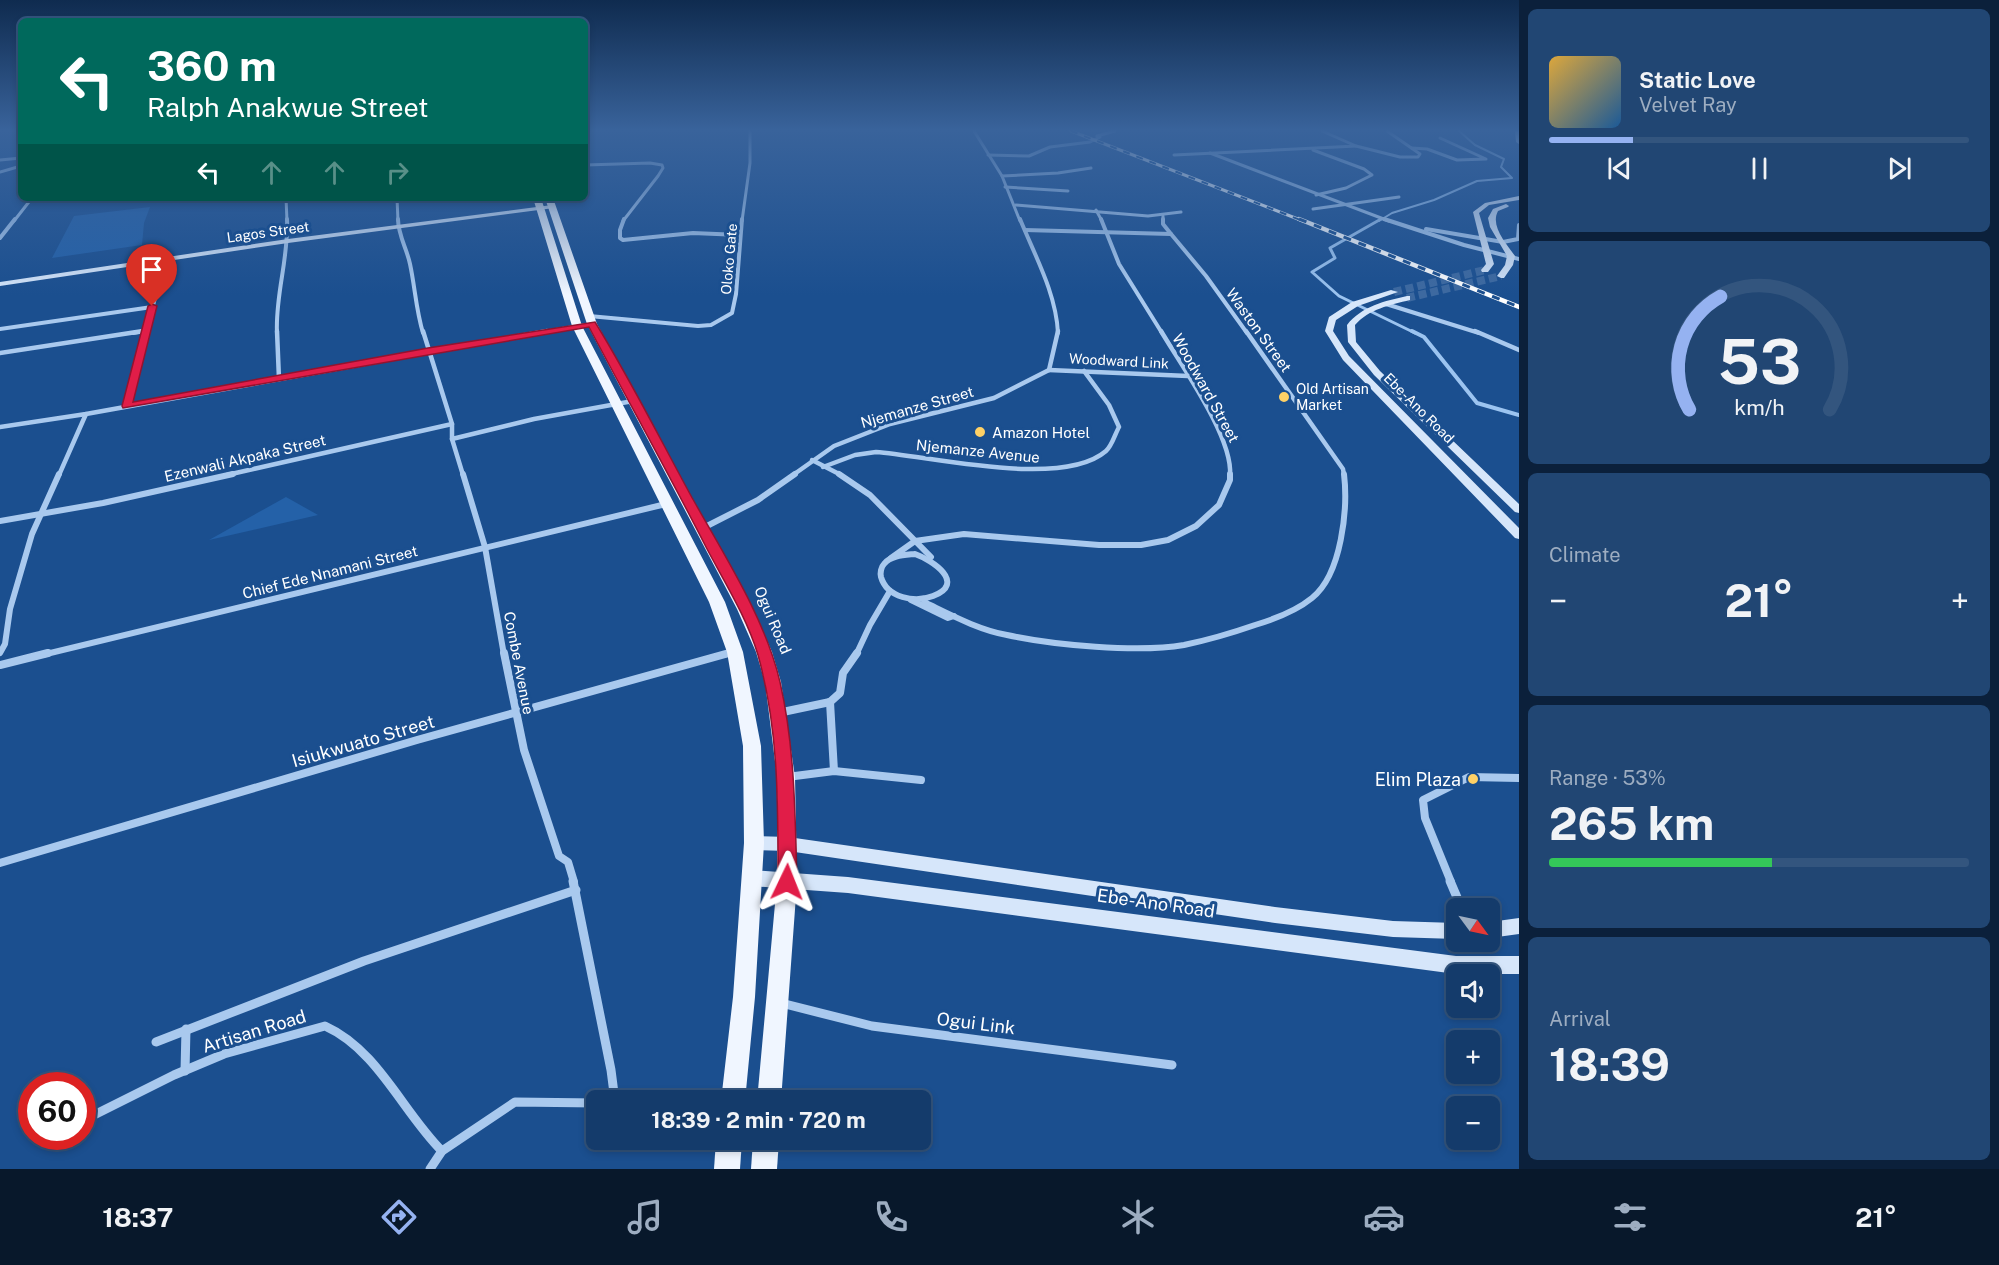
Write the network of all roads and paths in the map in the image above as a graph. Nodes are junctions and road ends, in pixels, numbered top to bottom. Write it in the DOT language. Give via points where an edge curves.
graph roads {
  1 [pos="652,186"];
  2 [pos="747,186"];
  3 [pos="1292,186"];
  4 [pos="1351,186"];
  5 [pos="1005,187"];
  6 [pos="1068,191"];
  7 [pos="1316,195"];
  8 [pos="1399,197"];
  9 [pos="1519,198"];
  10 [pos="29,201"];
  11 [pos="286,201"];
  12 [pos="397,201"];
  13 [pos="545,203"];
  14 [pos="1341,204"];
  15 [pos="1519,204"];
  16 [pos="1016,205"];
  17 [pos="1313,209"];
  18 [pos="1096,210"];
  19 [pos="1181,212"];
  20 [pos="1163,216"];
  21 [pos="1519,225"];
  22 [pos="398,227"];
  23 [pos="1414,228"];
  24 [pos="1025,230"];
  25 [pos="1107,231"];
  26 [pos="2,233"];
  27 [pos="1171,234"];
  28 [pos="740,235"];
  29 [pos="0,238"];
  30 [pos="1482,239"];
  31 [pos="288,242"];
  32 [pos="1503,242"];
  33 [pos="1486,252"];
  34 [pos="1511,256"];
  35 [pos="165,259"];
  36 [pos="1519,259"];
  37 [pos="1485,270"];
  38 [pos="1501,276"];
  39 [pos="0,284"];
  40 [pos="1394,292"];
  41 [pos="1407,298"];
  42 [pos="1386,304"];
  43 [pos="152,306"];
  44 [pos="586,322"];
  45 [pos="0,329"];
  46 [pos="146,331"];
  47 [pos="1519,350"];
  48 [pos="428,351"];
  49 [pos="0,353"];
  50 [pos="1049,370"];
  51 [pos="1084,371"];
  52 [pos="1188,376"];
  53 [pos="279,379"];
  54 [pos="633,401"];
  55 [pos="615,404"];
  56 [pos="127,406"];
  57 [pos="86,414"];
  58 [pos="452,424"];
  59 [pos="0,427"];
  60 [pos="452,440"];
  61 [pos="812,460"];
  62 [pos="823,466"];
  63 [pos="666,504"];
  64 [pos="1519,510"];
  65 [pos="42,512"];
  66 [pos="0,521"];
  67 [pos="703,528"];
  68 [pos="1519,535"];
  69 [pos="915,541"];
  70 [pos="485,547"];
  71 [pos="891,558"];
  72 [pos="937,564"];
  73 [pos="890,591"];
  74 [pos="909,599"];
  75 [pos="923,599"];
  76 [pos="954,616"];
  77 [pos="735,652"];
  78 [pos="0,653"];
  79 [pos="0,665"];
  80 [pos="830,702"];
  81 [pos="515,713"];
  82 [pos="778,713"];
  83 [pos="834,771"];
  84 [pos="786,777"];
  85 [pos="1519,778"];
  86 [pos="921,780"];
  87 [pos="754,843"];
  88 [pos="788,844"];
  89 [pos="0,863"];
  90 [pos="752,878"];
  91 [pos="787,882"];
  92 [pos="576,890"];
  93 [pos="1458,898"];
  94 [pos="1519,926"];
  95 [pos="1500,929"];
  96 [pos="1446,931"];
  97 [pos="1519,965"];
  98 [pos="777,1002"];
  99 [pos="186,1029"];
  100 [pos="156,1042"];
  101 [pos="1172,1065"];
  102 [pos="185,1071"];
  103 [pos="614,1090"];
  104 [pos="734,1090"];
  105 [pos="770,1090"];
  106 [pos="586,1103"];
  107 [pos="96,1114"];
  108 [pos="728,1150"];
  109 [pos="765,1150"];
  110 [pos="442,1151"];
  111 [pos="430,1169"];
  112 [pos="727,1169"];
  113 [pos="764,1169"];
  1 -- 28 [label="street" via="625,214 618,231 623,240 693,233"];
  2 -- 28 [label="street, Oloko Gate"];
  3 -- 7 [label="street"];
  4 -- 7 [label="street"];
  5 -- 6 [label="street"];
  5 -- 16 [label="street"];
  7 -- 14 [label="street"];
  8 -- 14 [label="street"];
  9 -- 30 [label="main road" via="1487,204 1476,212"];
  10 -- 26 [label="street"];
  11 -- 31 [label="street"];
  12 -- 22 [label="street, Combe Avenue"];
  13 -- 22 [label="main road, Lagos Street"];
  13 -- 44 [label="main road, Ogui Road"];
  14 -- 17 [label="street"];
  14 -- 23 [label="street"];
  15 -- 32 [label="main road" via="1492,212 1491,222"];
  16 -- 18 [label="street"];
  16 -- 24 [label="street"];
  18 -- 20 [label="street"];
  18 -- 25 [label="street, Woodward Street"];
  19 -- 20 [label="street"];
  20 -- 27 [label="street, Waston Street" via="1162,224"];
  21 -- 32 [label="street" via="1518,239"];
  22 -- 31 [label="main road, Lagos Street"];
  22 -- 48 [label="street, Combe Avenue" via="410,261 417,313"];
  23 -- 30 [label="street"];
  23 -- 33 [label="street"];
  24 -- 25 [label="street"];
  24 -- 50 [label="street" via="1057,317 1057,347"];
  25 -- 27 [label="street"];
  25 -- 52 [label="street, Woodward Street" via="1119,264"];
  26 -- 29 [label="street"];
  27 -- 76 [label="street, Waston Street" via="1206,276 1342,469 1345,520 1334,567 1314,597 1280,617 1183,645 1073,644 1005,635"];
  28 -- 44 [label="street, Oloko Gate" via="734,310 724,319 698,326"];
  30 -- 32 [label="street"];
  30 -- 33 [label="main road"];
  31 -- 35 [label="main road, Lagos Street"];
  31 -- 53 [label="street" via="277,299"];
  32 -- 34 [label="main road"];
  33 -- 34 [label="street"];
  33 -- 37 [label="main road" via="1490,264"];
  34 -- 36 [label="street"];
  34 -- 38 [label="main road"];
  35 -- 39 [label="main road, Lagos Street"];
  35 -- 43 [label="street"];
  40 -- 68 [label="main road, Ebe-Ano Road" via="1357,303 1332,319 1329,331 1341,351 1384,399"];
  41 -- 42 [label="main road"];
  42 -- 47 [label="street" via="1477,332"];
  42 -- 64 [label="main road, Ebe-Ano Road" via="1356,317 1351,325 1352,342"];
  43 -- 45 [label="street"];
  43 -- 46 [label="street"];
  44 -- 48 [label="street, Oloko Gate"];
  44 -- 54 [label="main road, Ogui Road"];
  44 -- 55 [label="main road, Ogui Road"];
  46 -- 49 [label="street"];
  46 -- 56 [label="street"];
  48 -- 53 [label="street, Oloko Gate"];
  48 -- 58 [label="street, Combe Avenue"];
  50 -- 51 [label="street, Woodward Link"];
  50 -- 61 [label="street, Njemanze Street" via="994,398 870,430"];
  51 -- 52 [label="street, Woodward Link"];
  51 -- 62 [label="street, Njemanze Avenue" via="1109,405 1119,427 1112,444 1082,466 1039,471 878,452 849,456"];
  52 -- 69 [label="street, Woodward Street" via="1216,424 1231,465 1230,480 1219,505 1196,526 1168,540 1142,545 964,534"];
  53 -- 56 [label="street, Oloko Gate"];
  54 -- 55 [label="street"];
  54 -- 67 [label="main road, Ogui Road"];
  55 -- 60 [label="street"];
  55 -- 63 [label="main road, Ogui Road"];
  56 -- 57 [label="street, Oloko Gate"];
  57 -- 59 [label="street, Oloko Gate"];
  57 -- 65 [label="street"];
  58 -- 60 [label="street, Combe Avenue"];
  58 -- 65 [label="street, Ezenwali Akpaka Street" via="103,503"];
  60 -- 70 [label="street, Combe Avenue"];
  61 -- 62 [label="street"];
  61 -- 67 [label="street, Njemanze Street" via="758,501"];
  62 -- 69 [label="street" via="870,495"];
  63 -- 70 [label="street, Chief Ede Nnamani Street"];
  63 -- 77 [label="main road, Ogui Road" via="717,602"];
  65 -- 66 [label="street, Ezenwali Akpaka Street"];
  65 -- 78 [label="street" via="22,567"];
  67 -- 82 [label="main road, Ogui Road" via="764,652"];
  69 -- 71 [label="street"];
  69 -- 72 [label="street"];
  70 -- 79 [label="street, Chief Ede Nnamani Street"];
  70 -- 81 [label="street, Combe Avenue"];
  71 -- 72 [label="street" via="915,554"];
  71 -- 73 [label="street" via="879,572 880,580"];
  72 -- 75 [label="street" via="944,570 945,585"];
  73 -- 74 [label="street"];
  73 -- 80 [label="street" via="843,673 840,693"];
  74 -- 75 [label="street"];
  74 -- 76 [label="street" via="948,618"];
  75 -- 76 [label="street"];
  77 -- 81 [label="street, Isiukwuato Street"];
  77 -- 87 [label="main road, Ogui Road" via="752,746"];
  80 -- 82 [label="street"];
  80 -- 83 [label="street"];
  81 -- 89 [label="street, Isiukwuato Street"];
  81 -- 92 [label="street, Combe Avenue" via="559,856 568,862"];
  82 -- 84 [label="main road, Ogui Road"];
  83 -- 84 [label="street"];
  83 -- 86 [label="street"];
  84 -- 88 [label="main road, Ogui Road"];
  85 -- 93 [label="street" via="1469,777 1423,800 1425,818"];
  87 -- 88 [label="main road, Ebe-Ano Road"];
  87 -- 90 [label="main road, Ogui Road"];
  88 -- 91 [label="main road, Ogui Road"];
  88 -- 96 [label="main road, Ebe-Ano Road" via="1275,915 1393,929"];
  90 -- 91 [label="main road, Ebe-Ano Road"];
  90 -- 104 [label="main road, Ogui Road"];
  91 -- 97 [label="main road, Ebe-Ano Road" via="848,885 1456,965"];
  91 -- 98 [label="main road, Ogui Road"];
  92 -- 99 [label="street, Artisan Road" via="386,953"];
  92 -- 103 [label="street, Combe Avenue"];
  94 -- 95 [label="main road"];
  98 -- 101 [label="street, Ogui Link" via="872,1026"];
  98 -- 105 [label="main road, Ogui Road"];
  99 -- 100 [label="street, Artisan Road"];
  99 -- 102 [label="street"];
  102 -- 107 [label="street, Artisan Road"];
  102 -- 110 [label="street, Artisan Road" via="224,1054 293,1034 325,1026 338,1030 376,1068 420,1129"];
  106 -- 110 [label="street" via="515,1102"];
  108 -- 112 [label="main road"];
  109 -- 113 [label="main road"];
  110 -- 111 [label="street"];
}
